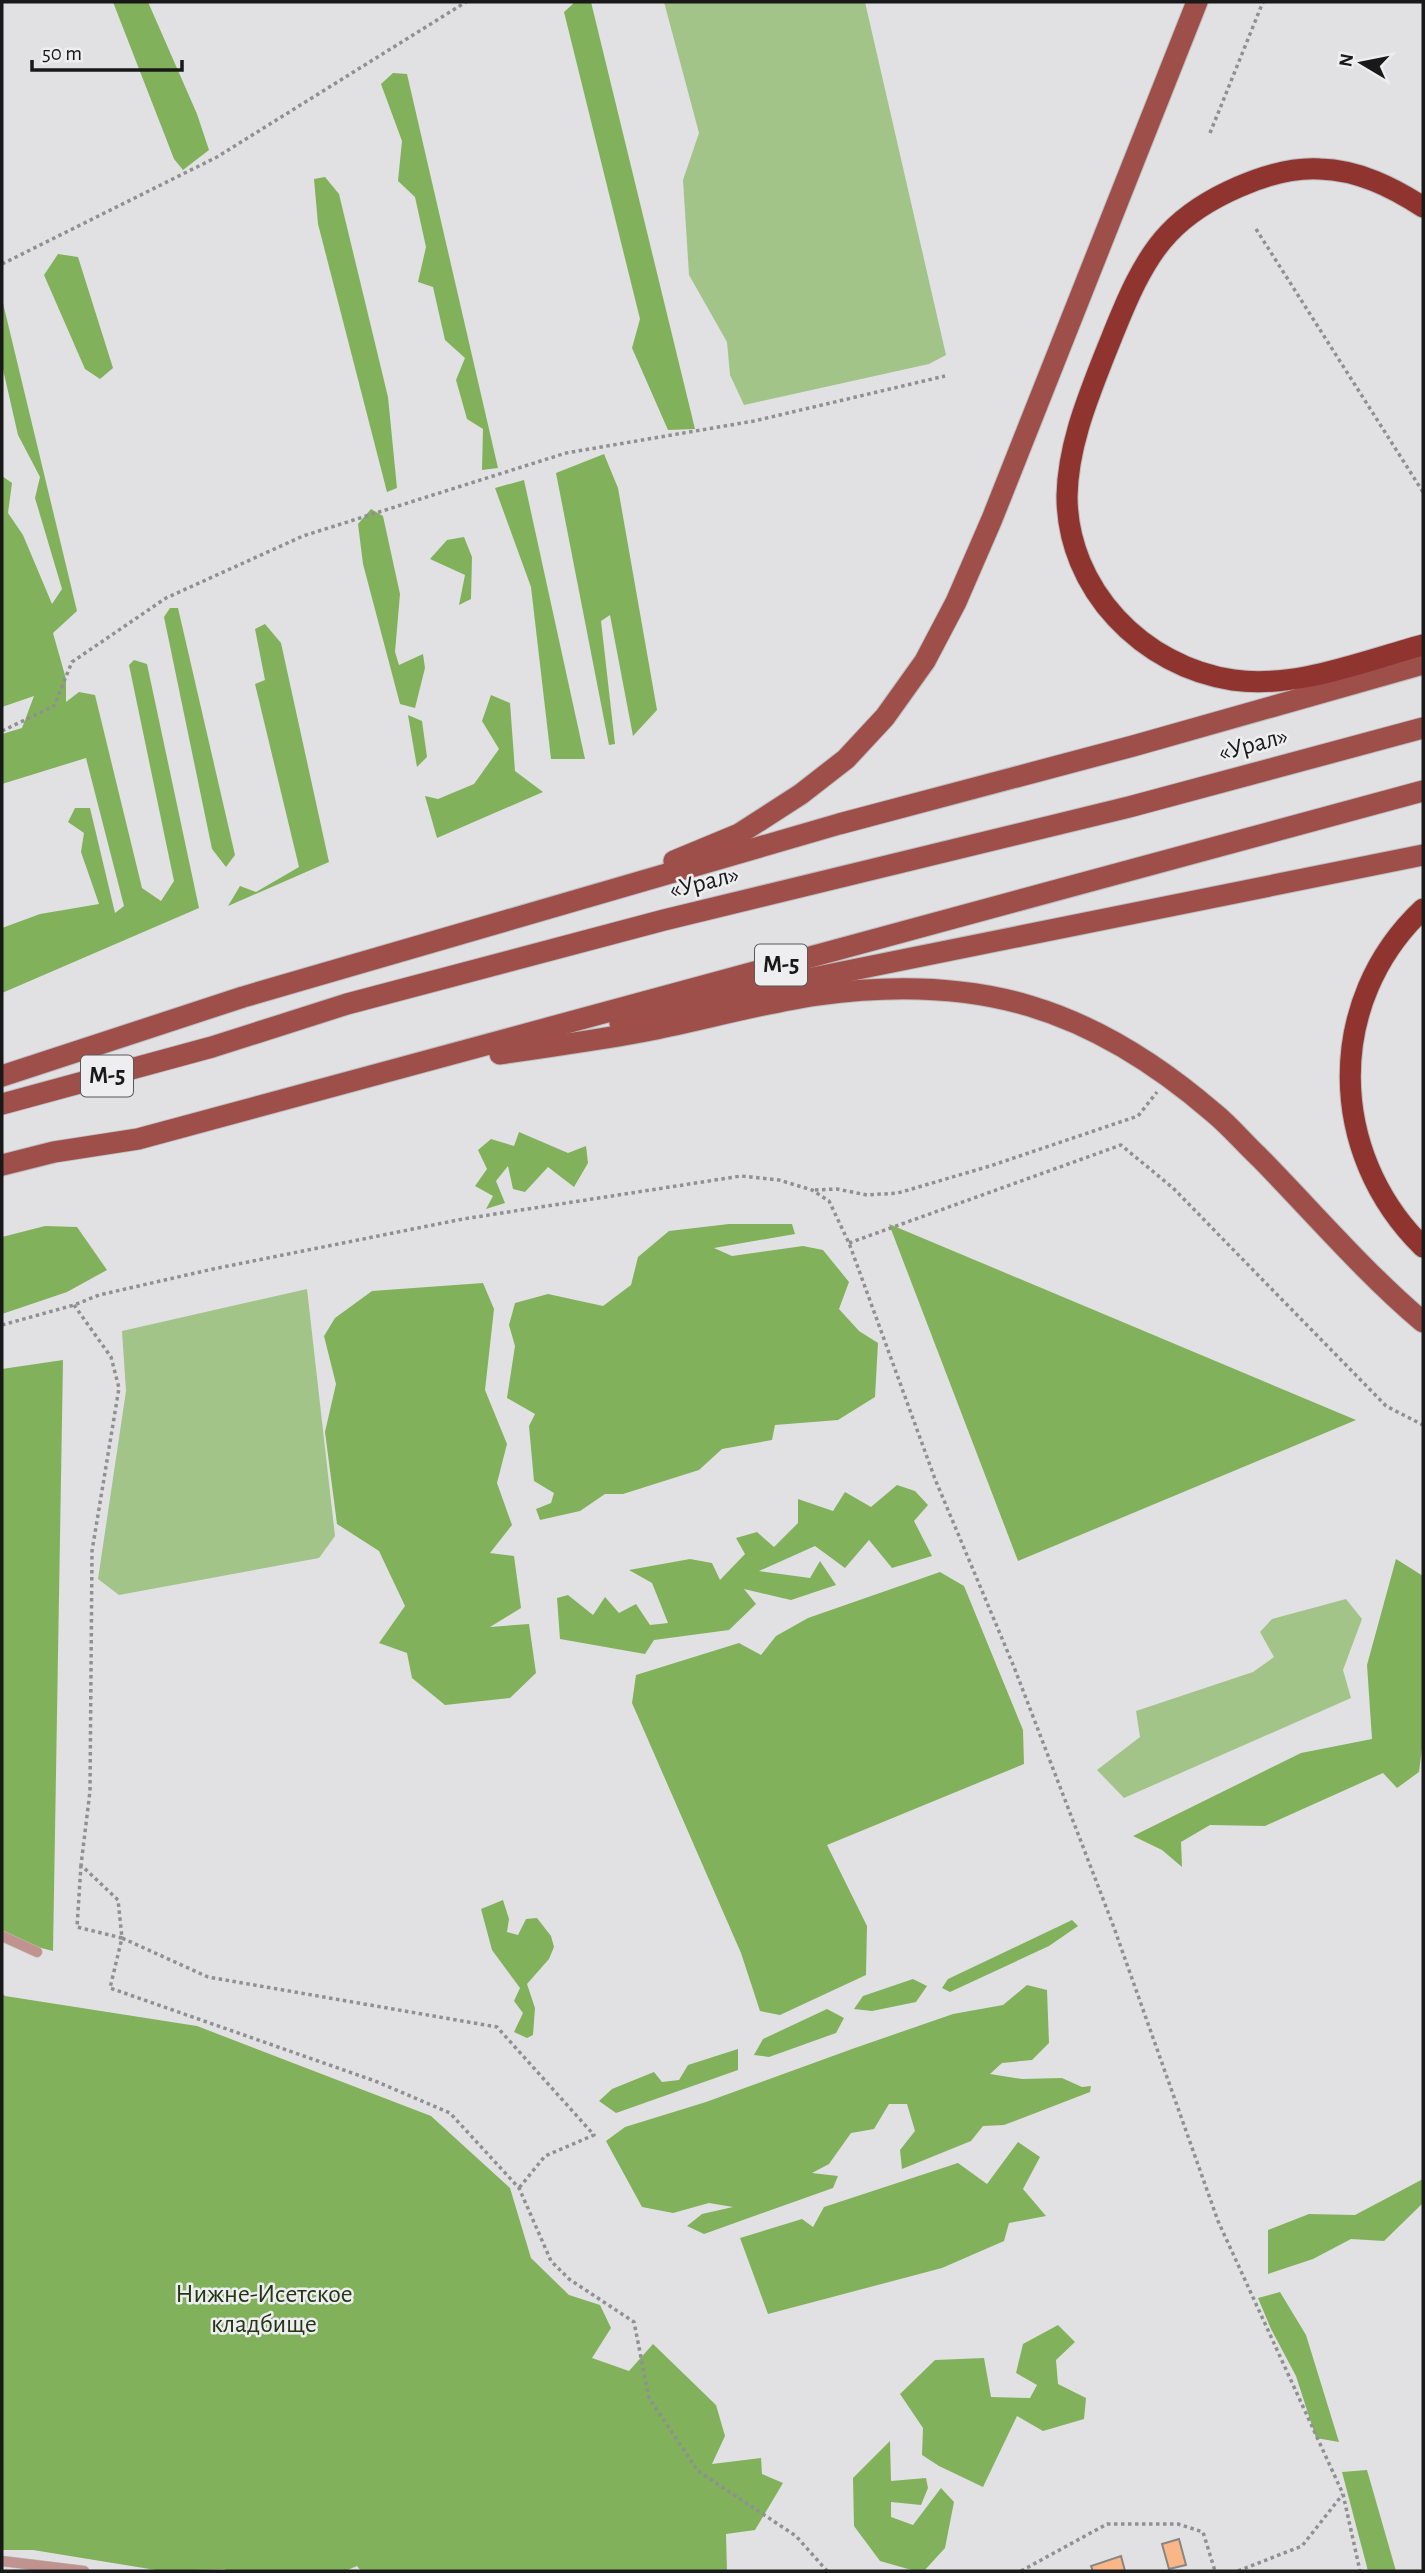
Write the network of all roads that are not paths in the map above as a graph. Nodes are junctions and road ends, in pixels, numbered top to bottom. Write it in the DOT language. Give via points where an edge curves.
graph roads {
  1 [pos="1197,2"];
  2 [pos="1423,206"];
  3 [pos="1423,645"];
  4 [pos="1423,664"];
  5 [pos="1423,728"];
  6 [pos="1423,791"];
  7 [pos="1423,855"];
  8 [pos="610,892"];
  9 [pos="1423,909"];
  10 [pos="500,1054"];
  11 [pos="2,1076"];
  12 [pos="2,1104"];
  13 [pos="138,1139"];
  14 [pos="2,1165"];
  15 [pos="1423,1247"];
  16 [pos="1423,1322"];
  17 [pos="2,1936"];
  18 [pos="37,1952"];
  19 [pos="2,2561"];
  20 [pos="84,2571"];
  1 -- 8 [label="main road" via="992,519 925,662 854,751 801,794 739,834"];
  2 -- 3 [label="highway" via="1393,187 1320,168 1273,175 1202,205 1168,234 1140,274 1075,437 1067,497 1082,569 1103,604 1143,644 1201,674 1235,681 1294,680"];
  4 -- 8 [label="main road" via="839,824"];
  5 -- 12 [label="main road, «Урал» / М-5" via="1129,807 347,1003 212,1047"];
  6 -- 13 [label="main road, М-5"];
  7 -- 10 [label="main road" via="738,993"];
  8 -- 11 [label="main road" via="243,997"];
  9 -- 15 [label="highway" via="1385,951 1370,980 1358,1011 1349,1079 1354,1122 1365,1159 1386,1200"];
  10 -- 13 [label="main road"];
  10 -- 16 [label="main road" via="648,1031 816,996 886,988 993,996 1044,1009 1093,1029 1166,1074 1215,1114"];
  13 -- 14 [label="main road, М-5"];
  17 -- 18 [label="lane"];
  19 -- 20 [label="lane"];
}
